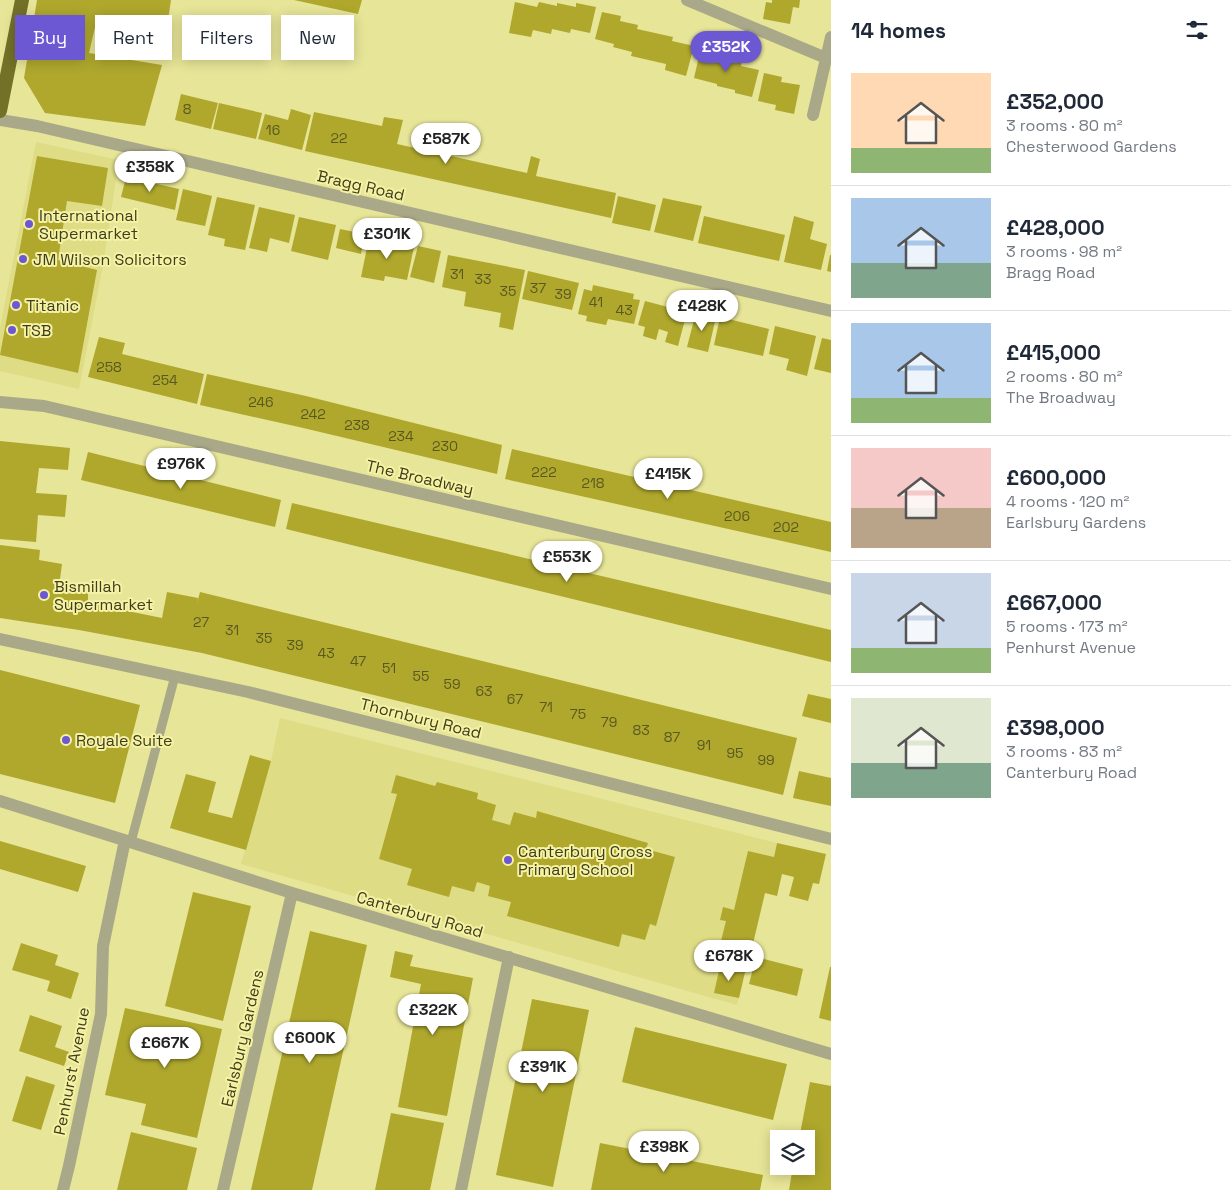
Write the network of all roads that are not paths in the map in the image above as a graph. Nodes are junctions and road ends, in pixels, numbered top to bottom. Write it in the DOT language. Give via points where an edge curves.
graph roads {
  1 [pos="22,0"];
  2 [pos="688,0"];
  3 [pos="831,37"];
  4 [pos="826,58"];
  5 [pos="0,111"];
  6 [pos="813,115"];
  7 [pos="0,120"];
  8 [pos="831,311"];
  9 [pos="0,402"];
  10 [pos="831,589"];
  11 [pos="0,639"];
  12 [pos="175,676"];
  13 [pos="0,801"];
  14 [pos="831,839"];
  15 [pos="128,841"];
  16 [pos="292,893"];
  17 [pos="509,957"];
  18 [pos="831,1054"];
  19 [pos="63,1190"];
  20 [pos="223,1190"];
  21 [pos="461,1190"];
  1 -- 5 [label="highway"];
  2 -- 4 [label="street"];
  3 -- 4 [label="street"];
  4 -- 6 [label="street"];
  7 -- 8 [label="street, Bragg Road"];
  9 -- 10 [label="street, The Broadway" via="44,406"];
  11 -- 12 [label="street, Thornbury Road"];
  12 -- 14 [label="street, Thornbury Road" via="258,694"];
  12 -- 15 [label="lane"];
  13 -- 15 [label="street, Canterbury Road"];
  15 -- 16 [label="street, Canterbury Road"];
  15 -- 19 [label="street, Penhurst Avenue" via="103,946 101,1014"];
  16 -- 17 [label="street, Canterbury Road"];
  16 -- 20 [label="street, Earlsbury Gardens"];
  17 -- 18 [label="street, Canterbury Road"];
  17 -- 21 [label="street"];
}
